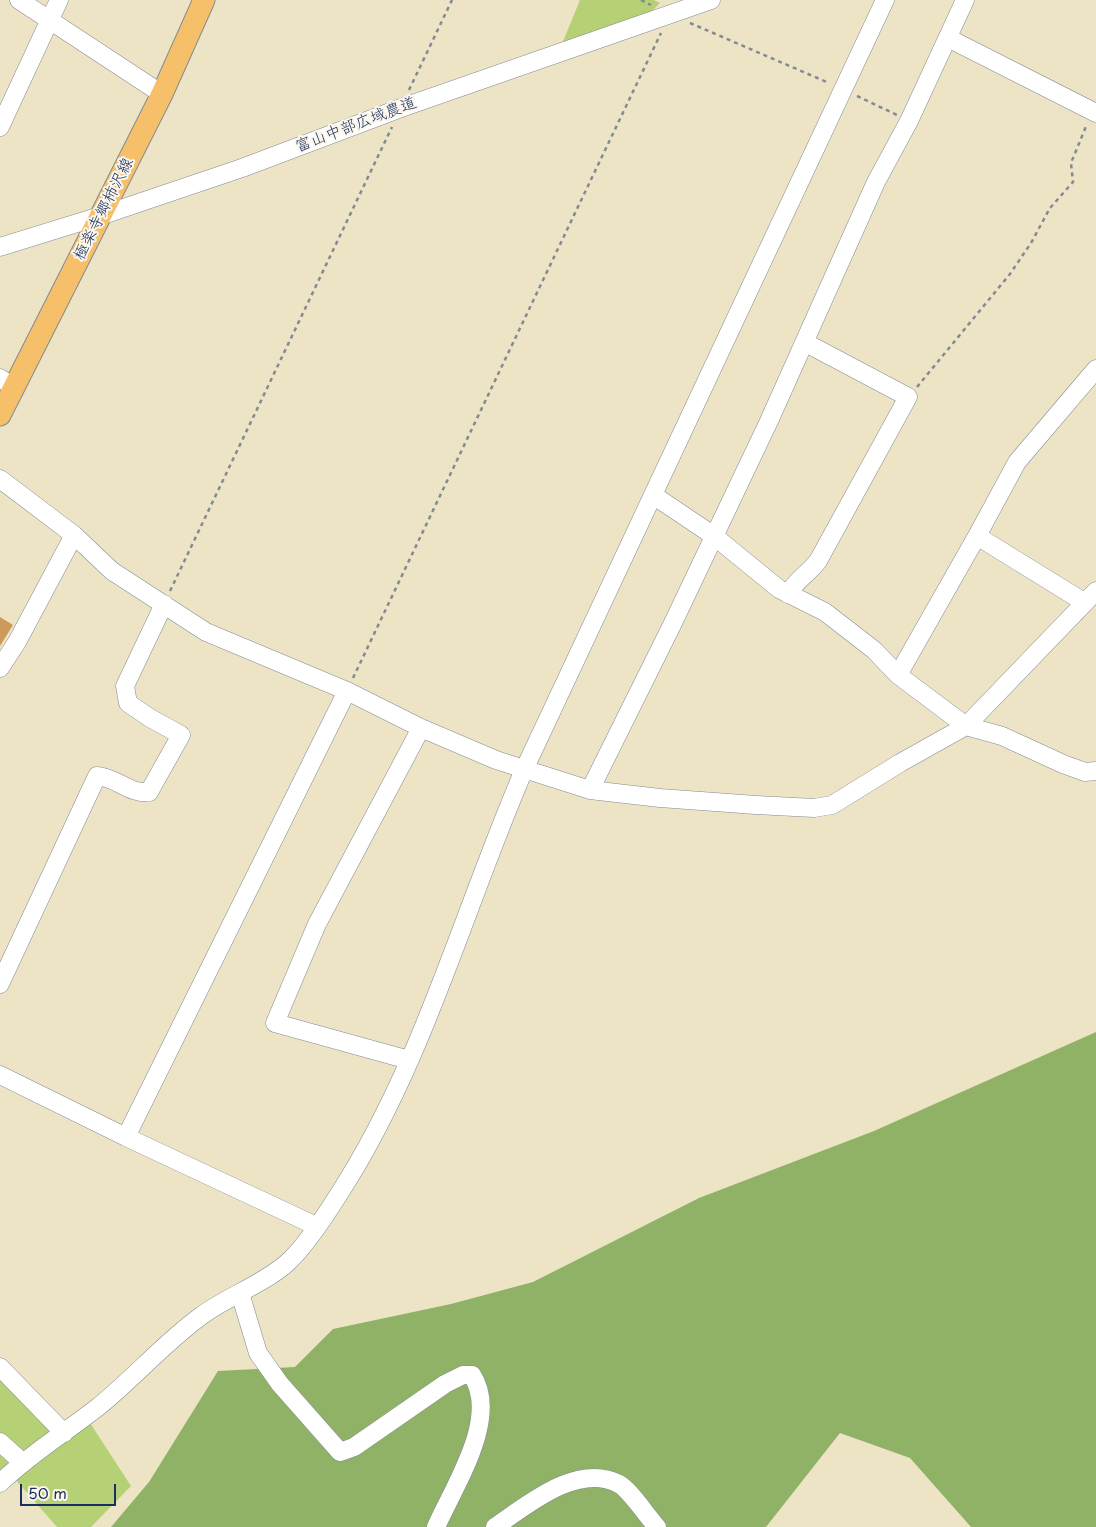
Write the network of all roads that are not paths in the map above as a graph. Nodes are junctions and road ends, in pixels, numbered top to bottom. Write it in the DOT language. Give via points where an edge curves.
graph roads {
  1 [pos="19,0"];
  2 [pos="59,0"];
  3 [pos="204,0"];
  4 [pos="711,0"];
  5 [pos="884,0"];
  6 [pos="965,0"];
  7 [pos="674,7"];
  8 [pos="49,20"];
  9 [pos="948,38"];
  10 [pos="162,94"];
  11 [pos="1095,110"];
  12 [pos="0,127"];
  13 [pos="100,216"];
  14 [pos="0,247"];
  15 [pos="806,342"];
  16 [pos="1096,369"];
  17 [pos="7,383"];
  18 [pos="0,416"];
  19 [pos="0,479"];
  20 [pos="653,495"];
  21 [pos="74,536"];
  22 [pos="714,536"];
  23 [pos="977,536"];
  24 [pos="788,594"];
  25 [pos="1091,598"];
  26 [pos="164,604"];
  27 [pos="0,668"];
  28 [pos="898,675"];
  29 [pos="348,691"];
  30 [pos="966,726"];
  31 [pos="422,728"];
  32 [pos="524,770"];
  33 [pos="1096,771"];
  34 [pos="590,790"];
  35 [pos="0,984"];
  36 [pos="409,1060"];
  37 [pos="0,1075"];
  38 [pos="126,1137"];
  39 [pos="316,1226"];
  40 [pos="240,1293"];
  41 [pos="0,1367"];
  42 [pos="64,1433"];
  43 [pos="0,1442"];
  44 [pos="22,1463"];
  45 [pos="0,1483"];
  46 [pos="436,1527"];
  47 [pos="495,1527"];
  48 [pos="657,1527"];
  1 -- 8 [label="street"];
  2 -- 8 [label="street"];
  3 -- 10 [label="main road, 極楽寺郷柿沢線"];
  4 -- 7 [label="street, 富山中部広域農道"];
  5 -- 20 [label="street"];
  6 -- 9 [label="street"];
  7 -- 13 [label="street, 富山中部広域農道" via="326,138"];
  8 -- 10 [label="street"];
  8 -- 12 [label="street"];
  9 -- 11 [label="street"];
  9 -- 15 [label="street" via="876,182"];
  10 -- 13 [label="main road, 極楽寺郷柿沢線"];
  13 -- 14 [label="street, 富山中部広域農道"];
  13 -- 17 [label="main road, 極楽寺郷柿沢線"];
  15 -- 22 [label="street"];
  15 -- 24 [label="street" via="908,397 818,562 808,575 793,585"];
  16 -- 23 [label="street" via="1017,462"];
  17 -- 18 [label="main road, 極楽寺郷柿沢線"];
  19 -- 21 [label="street"];
  20 -- 22 [label="street"];
  20 -- 32 [label="street"];
  21 -- 26 [label="street" via="112,572"];
  21 -- 27 [label="street"];
  22 -- 24 [label="street"];
  22 -- 34 [label="street"];
  23 -- 25 [label="street"];
  23 -- 28 [label="street"];
  24 -- 28 [label="street" via="825,612 874,650"];
  25 -- 30 [label="street"];
  26 -- 29 [label="street" via="206,632"];
  26 -- 35 [label="street" via="125,686 128,703 182,735 149,792 141,793 97,776"];
  28 -- 30 [label="street"];
  29 -- 31 [label="street"];
  29 -- 38 [label="street"];
  30 -- 33 [label="street" via="1002,736 1085,772"];
  30 -- 34 [label="street" via="832,805 814,808 756,806"];
  31 -- 32 [label="street"];
  31 -- 36 [label="street" via="316,924 275,1022"];
  32 -- 34 [label="street"];
  32 -- 36 [label="street"];
  36 -- 39 [label="street" via="380,1126"];
  37 -- 38 [label="street"];
  38 -- 39 [label="street"];
  39 -- 40 [label="street" via="287,1262"];
  40 -- 42 [label="street" via="203,1314"];
  40 -- 46 [label="street" via="258,1353 280,1384 340,1452 354,1447 445,1384 463,1375 472,1375 478,1384 482,1402 476,1442"];
  41 -- 42 [label="street"];
  42 -- 44 [label="street"];
  43 -- 44 [label="street"];
  44 -- 45 [label="street"];
  47 -- 48 [label="street" via="558,1486 570,1481 602,1478 620,1484"];
}
